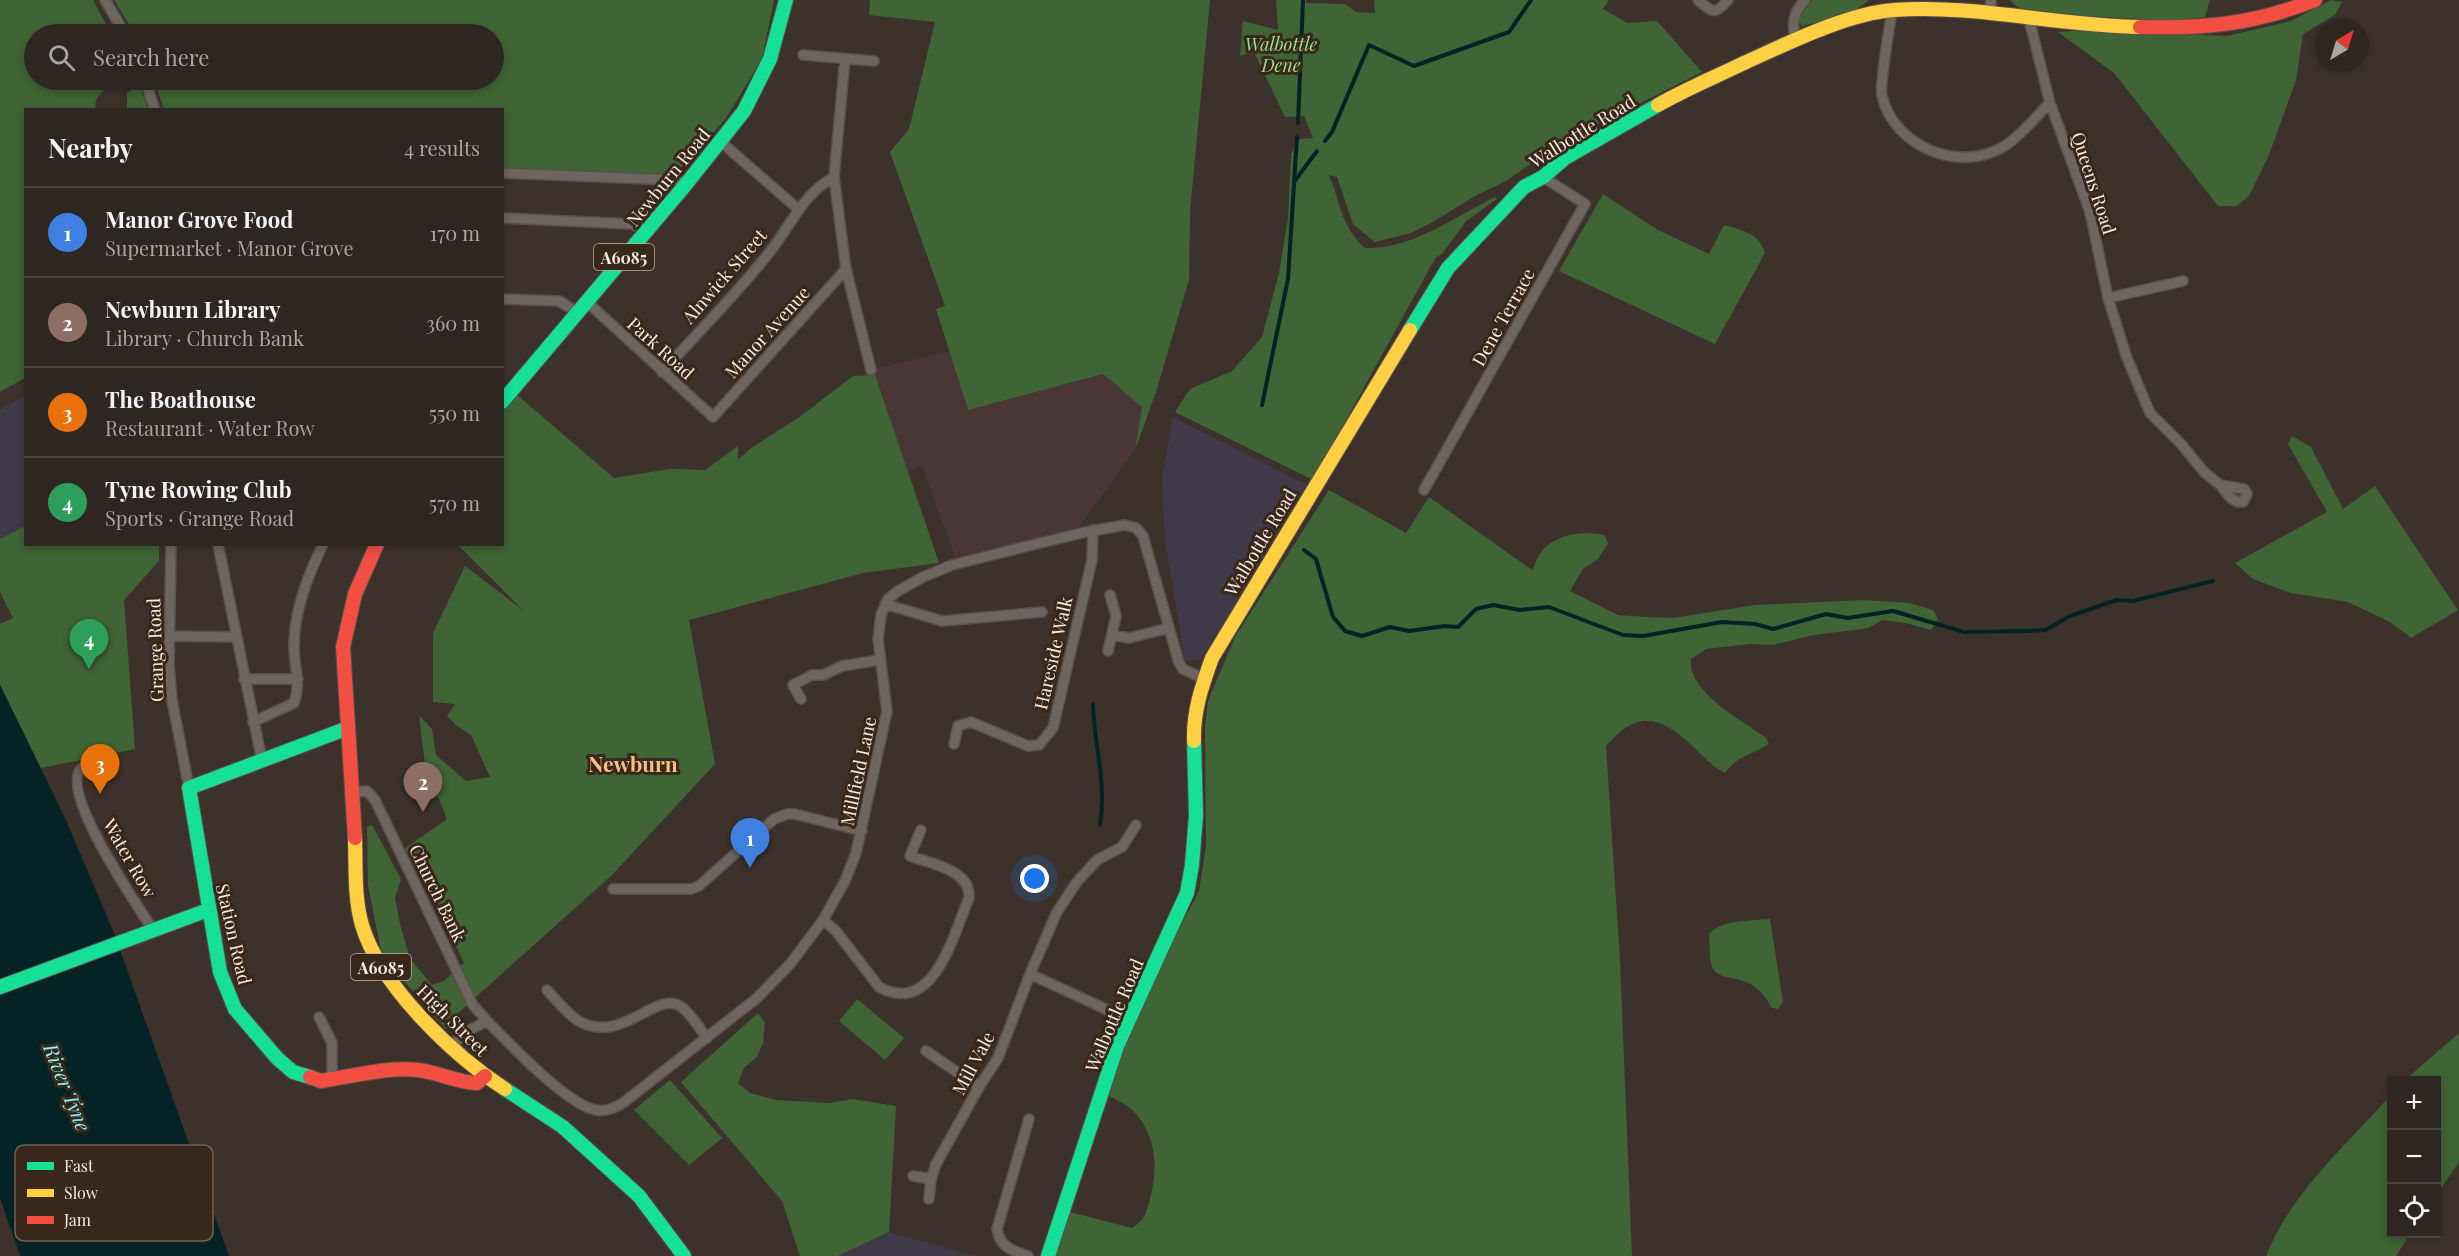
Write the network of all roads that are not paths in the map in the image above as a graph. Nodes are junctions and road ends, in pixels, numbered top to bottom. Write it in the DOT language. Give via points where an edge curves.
graph roads {
  1 [pos="105,0"];
  2 [pos="786,0"];
  3 [pos="1698,0"];
  4 [pos="1728,0"];
  5 [pos="1805,0"];
  6 [pos="2315,0"];
  7 [pos="1991,7"];
  8 [pos="1892,10"];
  9 [pos="2029,19"];
  10 [pos="119,24"];
  11 [pos="1795,40"];
  12 [pos="803,55"];
  13 [pos="845,58"];
  14 [pos="874,61"];
  15 [pos="148,90"];
  16 [pos="2050,103"];
  17 [pos="154,108"];
  18 [pos="720,141"];
  19 [pos="504,173"];
  20 [pos="834,177"];
  21 [pos="1543,177"];
  22 [pos="687,183"];
  23 [pos="798,208"];
  24 [pos="504,218"];
  25 [pos="646,231"];
  26 [pos="846,269"];
  27 [pos="2182,282"];
  28 [pos="2108,298"];
  29 [pos="504,299"];
  30 [pos="583,308"];
  31 [pos="871,370"];
  32 [pos="662,372"];
  33 [pos="504,400"];
  34 [pos="713,417"];
  35 [pos="2220,485"];
  36 [pos="1424,490"];
  37 [pos="1093,530"];
  38 [pos="171,546"];
  39 [pos="218,546"];
  40 [pos="322,546"];
  41 [pos="376,546"];
  42 [pos="1110,595"];
  43 [pos="885,604"];
  44 [pos="1042,612"];
  45 [pos="1169,628"];
  46 [pos="1112,635"];
  47 [pos="170,636"];
  48 [pos="235,637"];
  49 [pos="1108,651"];
  50 [pos="879,660"];
  51 [pos="244,679"];
  52 [pos="298,679"];
  53 [pos="1204,679"];
  54 [pos="801,699"];
  55 [pos="253,722"];
  56 [pos="348,728"];
  57 [pos="954,744"];
  58 [pos="262,761"];
  59 [pos="82,768"];
  60 [pos="189,788"];
  61 [pos="352,792"];
  62 [pos="1136,825"];
  63 [pos="921,830"];
  64 [pos="862,831"];
  65 [pos="613,889"];
  66 [pos="208,910"];
  67 [pos="823,920"];
  68 [pos="153,930"];
  69 [pos="1030,974"];
  70 [pos="0,987"];
  71 [pos="547,990"];
  72 [pos="319,1017"];
  73 [pos="1129,1020"];
  74 [pos="487,1021"];
  75 [pos="707,1038"];
  76 [pos="451,1047"];
  77 [pos="926,1052"];
  78 [pos="485,1076"];
  79 [pos="332,1080"];
  80 [pos="979,1087"];
  81 [pos="1029,1119"];
  82 [pos="913,1176"];
  83 [pos="931,1179"];
  84 [pos="929,1198"];
  85 [pos="684,1256"];
  86 [pos="1028,1256"];
  87 [pos="1048,1256"];
  1 -- 10 [label="street"];
  2 -- 18 [label="street, Newburn Road / A6085" via="770,60 744,111"];
  3 -- 4 [label="street" via="1715,11"];
  5 -- 11 [label="street" via="1792,24"];
  6 -- 9 [label="street" via="2279,14 2225,25 2127,27"];
  7 -- 8 [label="street"];
  7 -- 9 [label="street"];
  8 -- 11 [label="street, Walbottle Road"];
  8 -- 16 [label="street" via="1881,95 1896,124 1920,147 1951,157 1981,157 2004,146"];
  9 -- 16 [label="street, Queens Road"];
  11 -- 21 [label="street, Walbottle Road" via="1674,96 1565,158"];
  12 -- 13 [label="street"];
  13 -- 14 [label="street"];
  13 -- 20 [label="street"];
  15 -- 17 [label="street"];
  16 -- 28 [label="street, Queens Road" via="2090,212"];
  18 -- 22 [label="street, Newburn Road / A6085"];
  18 -- 23 [label="street"];
  19 -- 22 [label="street"];
  20 -- 23 [label="street, Alnwick Street" via="815,189"];
  20 -- 26 [label="street"];
  21 -- 36 [label="street, Dene Terrace" via="1585,204"];
  21 -- 53 [label="street, Walbottle Road" via="1524,187 1448,268 1222,639"];
  22 -- 25 [label="street, Newburn Road / A6085"];
  23 -- 32 [label="street, Alnwick Street" via="773,248"];
  24 -- 25 [label="street" via="633,224"];
  25 -- 30 [label="street, Newburn Road / A6085"];
  26 -- 31 [label="street"];
  26 -- 34 [label="street, Manor Avenue"];
  27 -- 28 [label="street"];
  28 -- 35 [label="street, Queens Road" via="2150,413"];
  29 -- 30 [label="street, Park Road" via="559,301"];
  30 -- 32 [label="street, Park Road"];
  30 -- 33 [label="street, Newburn Road / A6085"];
  32 -- 34 [label="street, Park Road"];
  37 -- 43 [label="street" via="952,565 898,591"];
  37 -- 45 [label="street" via="1125,525 1136,528 1143,536"];
  37 -- 57 [label="street, Hareside Walk" via="1092,560 1053,728 1039,745 1028,747 971,722 958,726"];
  38 -- 47 [label="street, Grange Road"];
  39 -- 48 [label="street"];
  40 -- 52 [label="street" via="297,610 294,645"];
  41 -- 56 [label="street, A6085" via="350,609 343,647"];
  42 -- 46 [label="street" via="1116,616"];
  43 -- 44 [label="street" via="942,621"];
  43 -- 50 [label="street, Millfield Lane" via="878,639"];
  45 -- 46 [label="street" via="1129,638"];
  45 -- 53 [label="street" via="1183,669"];
  46 -- 49 [label="street"];
  47 -- 48 [label="street"];
  47 -- 60 [label="street, Grange Road" via="172,700"];
  48 -- 51 [label="street"];
  50 -- 54 [label="street" via="812,675 794,685"];
  50 -- 64 [label="street, Millfield Lane" via="887,711"];
  51 -- 52 [label="street"];
  51 -- 55 [label="street"];
  52 -- 55 [label="street" via="294,703"];
  53 -- 73 [label="street, Walbottle Road" via="1193,724 1196,815 1190,881"];
  55 -- 58 [label="street"];
  56 -- 58 [label="street"];
  56 -- 61 [label="street, High Street / A6085"];
  58 -- 60 [label="street"];
  59 -- 68 [label="street, Water Row" via="76,778 88,818"];
  60 -- 66 [label="street, Station Road"];
  61 -- 74 [label="street, Church Bank" via="367,791 375,800 473,1005"];
  61 -- 76 [label="street, High Street / A6085" via="359,909 369,946 386,974"];
  62 -- 69 [label="street, Mill Vale" via="1122,847 1097,860 1076,884 1057,912"];
  63 -- 67 [label="street" via="910,856 960,876 969,890 969,898 931,980 906,994 879,987"];
  64 -- 65 [label="street" via="787,814 774,819 699,886"];
  64 -- 67 [label="street, Millfield Lane" via="848,874"];
  66 -- 68 [label="street"];
  66 -- 79 [label="street, Station Road" via="220,972 235,1009 293,1072 312,1079"];
  67 -- 75 [label="street, Millfield Lane" via="776,981"];
  68 -- 70 [label="street"];
  69 -- 73 [label="street"];
  69 -- 80 [label="street, Mill Vale" via="998,1058"];
  71 -- 75 [label="street" via="576,1019 600,1027 632,1021 659,1004 674,1003 686,1011"];
  72 -- 79 [label="street" via="332,1043"];
  73 -- 87 [label="street, Walbottle Road"];
  74 -- 75 [label="street, Millfield Lane" via="540,1073 581,1104 596,1110 623,1103"];
  74 -- 76 [label="street" via="466,1032"];
  76 -- 78 [label="street, High Street / A6085"];
  77 -- 80 [label="street"];
  78 -- 79 [label="street, Station Road" via="471,1083 440,1072 404,1069"];
  78 -- 85 [label="street, High Street / A6085" via="585,1146 639,1196"];
  80 -- 83 [label="street, Mill Vale"];
  81 -- 86 [label="street" via="997,1228 1007,1249"];
  82 -- 83 [label="street"];
  83 -- 84 [label="street, Mill Vale"];
}
